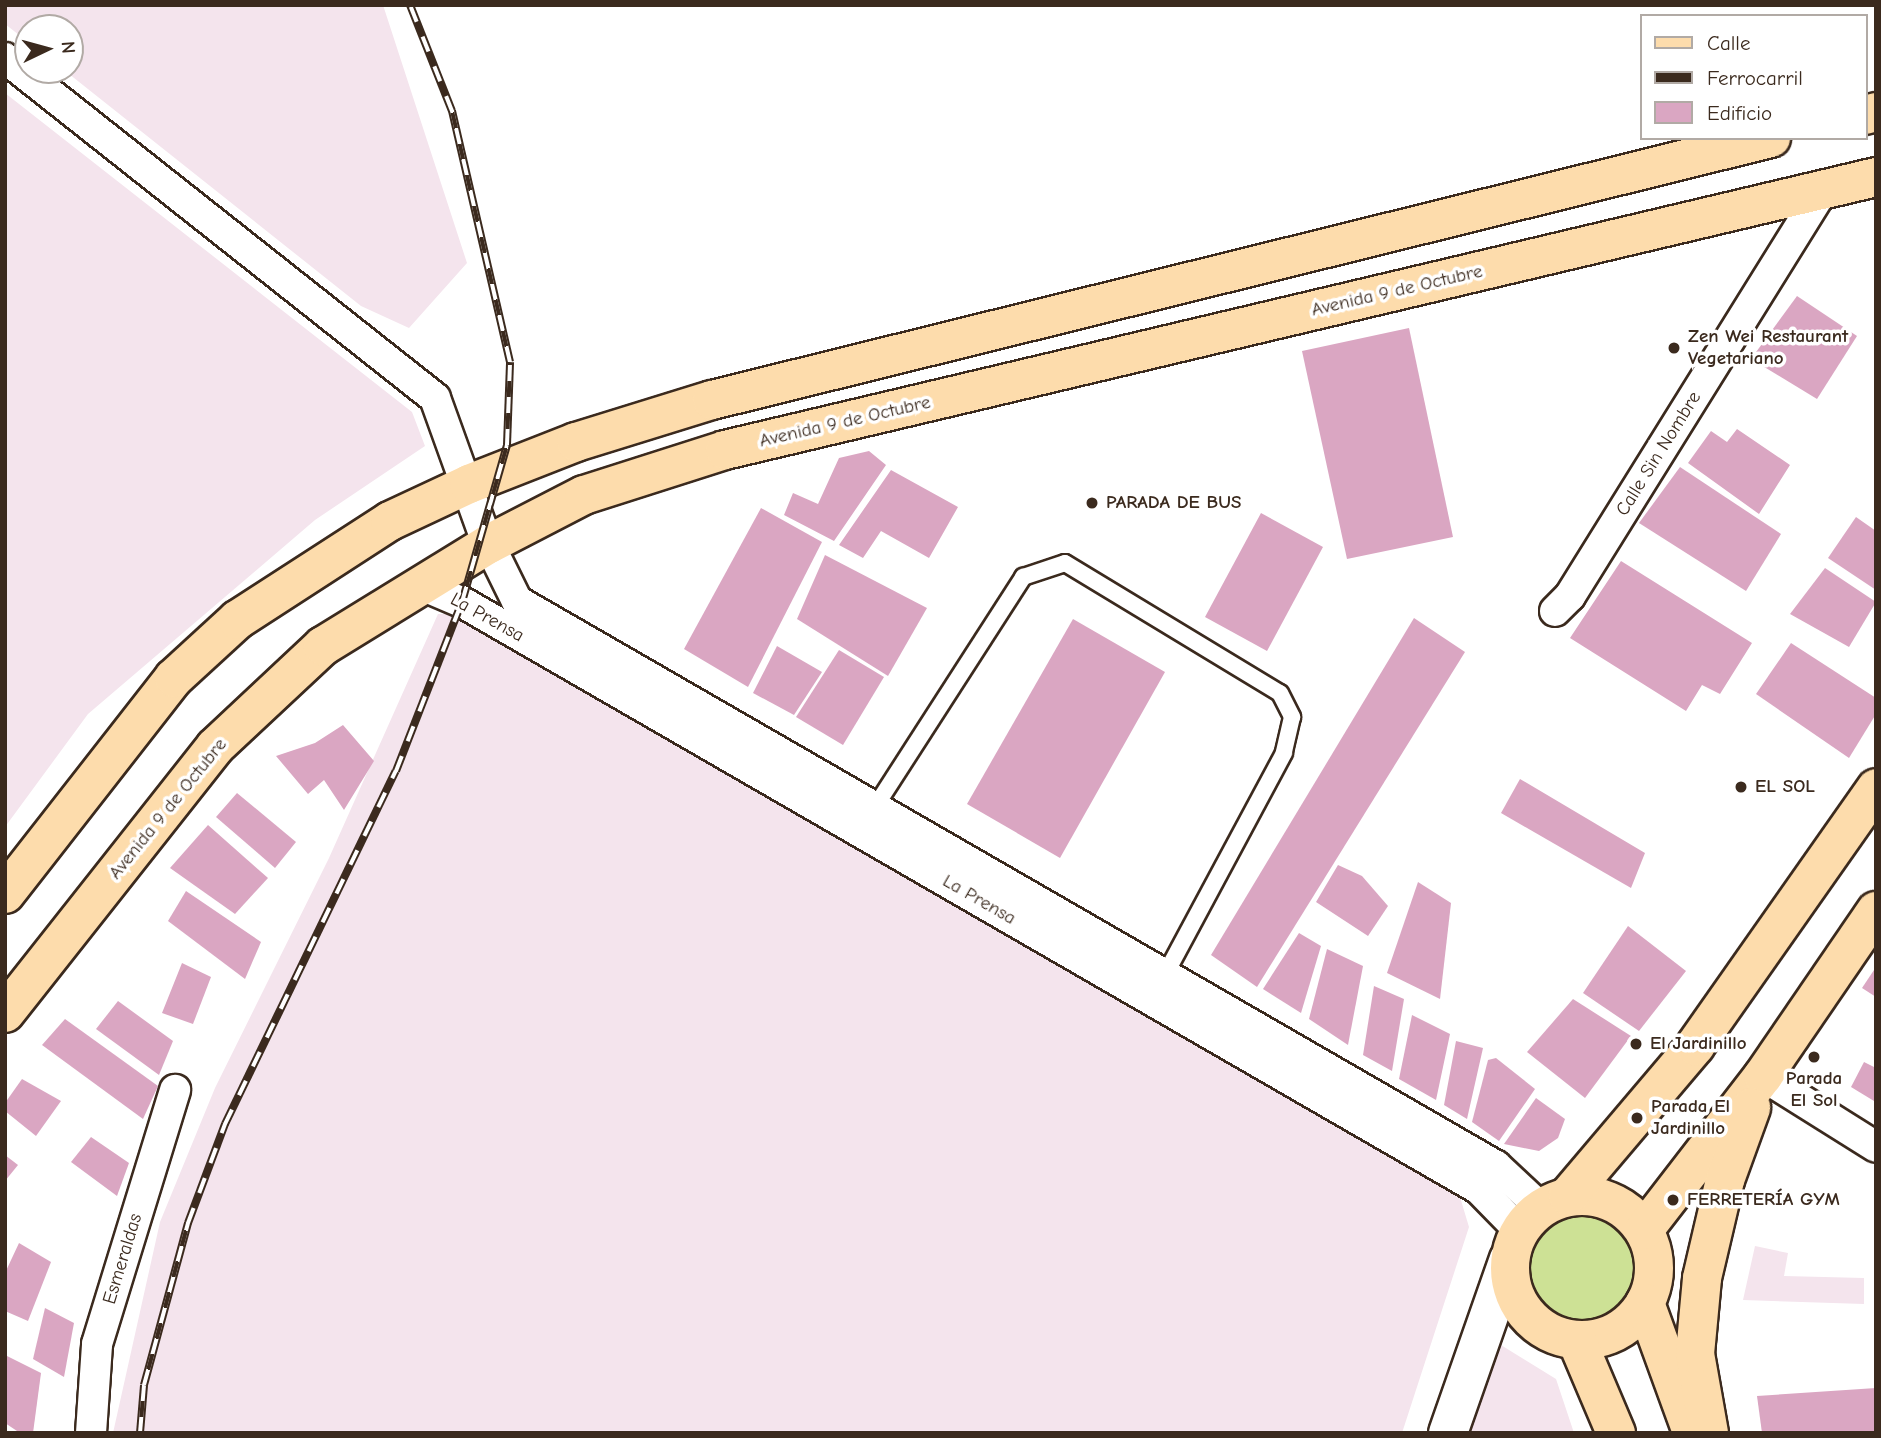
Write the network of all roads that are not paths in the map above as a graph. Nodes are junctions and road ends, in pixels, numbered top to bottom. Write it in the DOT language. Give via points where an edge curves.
graph roads {
  1 [pos="5,58"];
  2 [pos="5,71"];
  3 [pos="45,90"];
  4 [pos="1763,140"];
  5 [pos="1876,177"];
  6 [pos="1825,187"];
  7 [pos="469,484"];
  8 [pos="489,544"];
  9 [pos="426,587"];
  10 [pos="1555,611"];
  11 [pos="1876,788"];
  12 [pos="875,807"];
  13 [pos="5,894"];
  14 [pos="1876,911"];
  15 [pos="1165,975"];
  16 [pos="5,1013"];
  17 [pos="1763,1076"];
  18 [pos="175,1090"];
  19 [pos="1876,1147"];
  20 [pos="1534,1223"];
  21 [pos="1644,1230"];
  22 [pos="1645,1303"];
  23 [pos="1577,1340"];
  24 [pos="1612,1430"];
  25 [pos="91,1433"];
  26 [pos="1448,1433"];
  27 [pos="1692,1433"];
  28 [pos="1709,1433"];
  1 -- 3 [label="street"];
  2 -- 3 [label="lane"];
  3 -- 7 [label="street" via="435,398"];
  4 -- 7 [label="main road" via="712,400 576,442"];
  5 -- 6 [label="main road, Avenida 9 de Octubre"];
  6 -- 8 [label="main road, Avenida 9 de Octubre" via="724,450 584,495"];
  6 -- 10 [label="street, Calle Sin Nombre" via="1570,596"];
  7 -- 8 [label="street"];
  7 -- 13 [label="main road" via="390,521 237,620 174,678"];
  8 -- 9 [label="main road, Avenida 9 de Octubre"];
  8 -- 12 [label="street, La Prensa" via="517,601"];
  9 -- 16 [label="main road, Avenida 9 de Octubre" via="323,646 215,747"];
  9 -- 20 [label="street, La Prensa" via="462,602"];
  11 -- 20 [label="main road" via="1695,1046"];
  12 -- 15 [label="street, La Prensa"];
  12 -- 15 [label="lane" via="1023,577 1065,563 1280,693 1292,718 1284,753"];
  14 -- 17 [label="main road"];
  15 -- 20 [label="street, La Prensa" via="1496,1166"];
  17 -- 19 [label="street"];
  17 -- 21 [label="main road"];
  17 -- 28 [label="main road" via="1725,1180 1702,1278 1695,1354"];
  18 -- 25 [label="street, Esmeraldas" via="97,1344"];
  20 -- 21 [label="main road" via="1598,1196 1624,1209"];
  20 -- 23 [label="main road" via="1511,1288 1525,1314 1548,1333"];
  20 -- 26 [label="street"];
  21 -- 22 [label="main road" via="1653,1254 1653,1279"];
  22 -- 23 [label="main road" via="1628,1324 1604,1338"];
  22 -- 27 [label="main road"];
  23 -- 24 [label="main road"];
}
